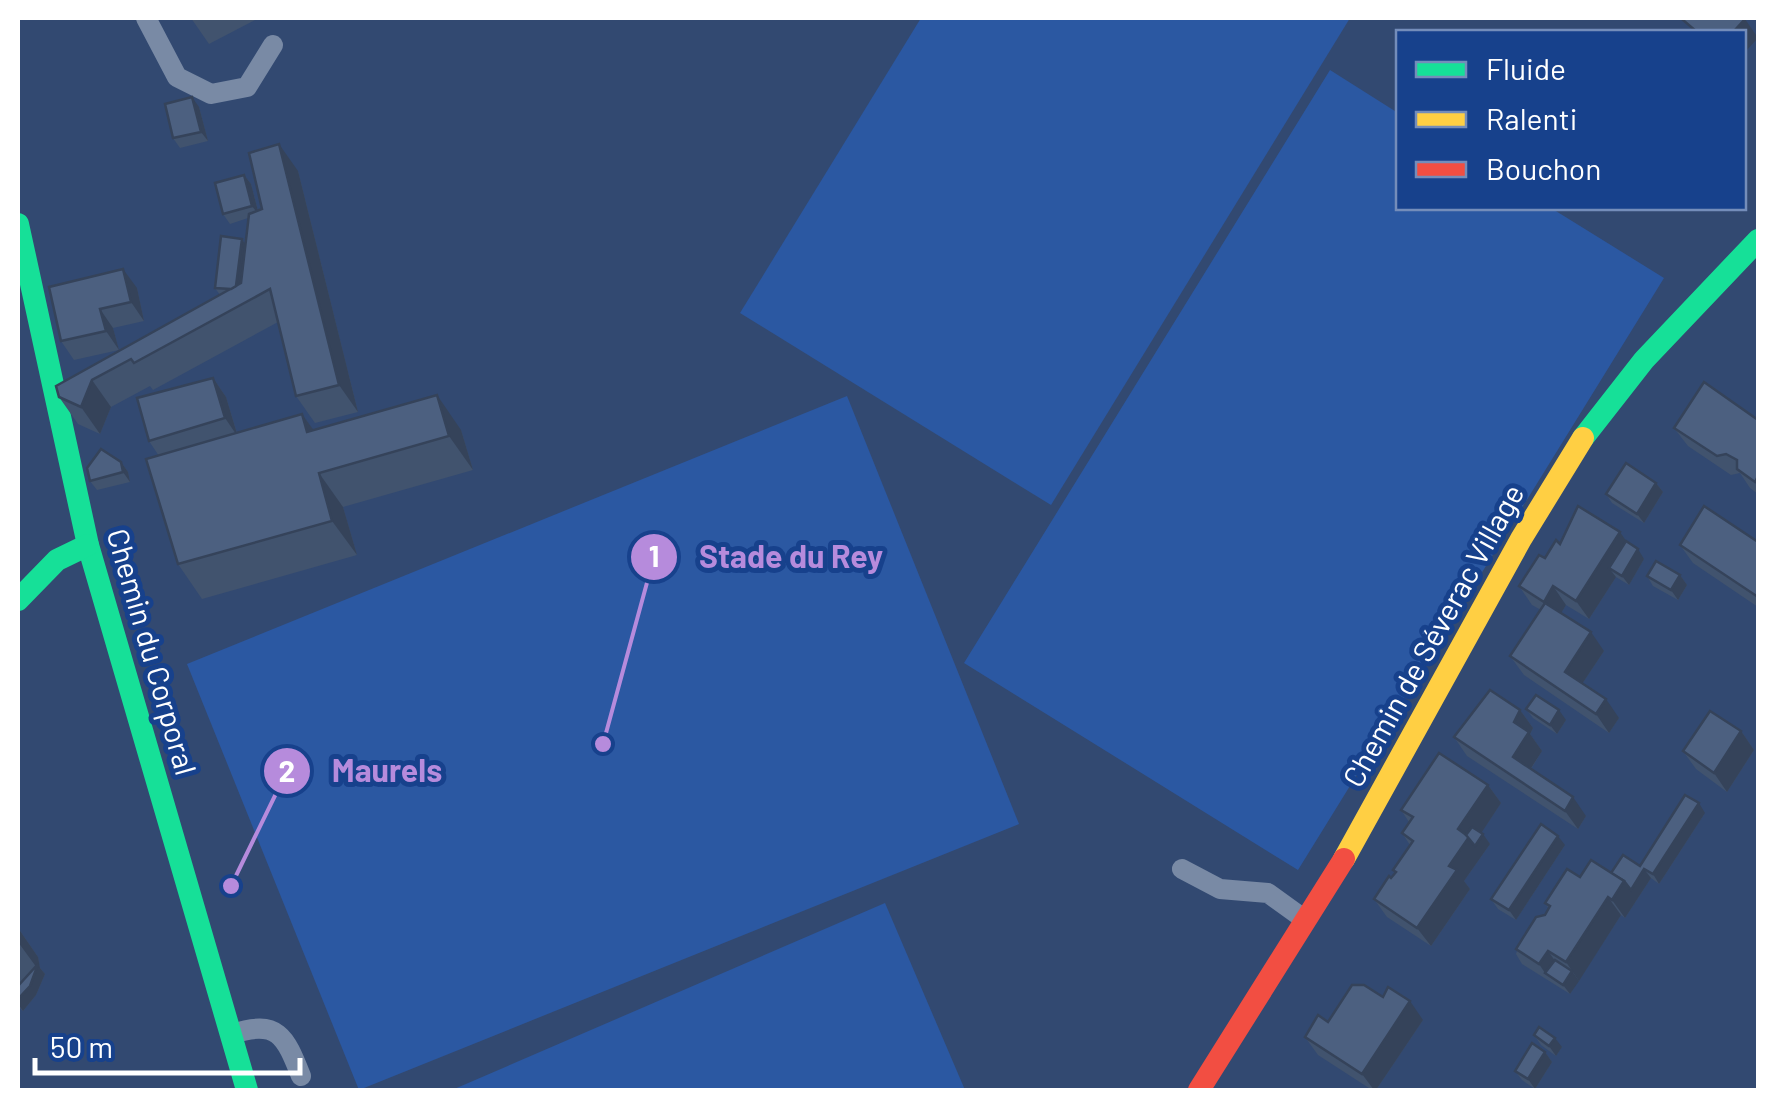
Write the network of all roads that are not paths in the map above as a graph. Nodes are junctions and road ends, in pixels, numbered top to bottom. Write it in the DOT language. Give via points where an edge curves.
graph roads {
  1 [pos="146,18"];
  2 [pos="274,45"];
  3 [pos="18,224"];
  4 [pos="1758,240"];
  5 [pos="88,546"];
  6 [pos="18,600"];
  7 [pos="1182,870"];
  8 [pos="1306,920"];
  9 [pos="231,1034"];
  10 [pos="300,1076"];
  11 [pos="247,1090"];
  12 [pos="1200,1090"];
  1 -- 2 [label="lane" via="178,77 211,94 248,87"];
  3 -- 5 [label="street, Chemin du Corporal"];
  4 -- 8 [label="street, Chemin de Séverac Village" via="1637,367 1583,438"];
  5 -- 6 [label="street" via="55,560"];
  5 -- 9 [label="street, Chemin du Corporal"];
  7 -- 8 [label="lane" via="1220,889 1268,893"];
  8 -- 12 [label="street, Chemin de Séverac Village"];
  9 -- 10 [label="lane" via="274,1030 290,1048"];
  9 -- 11 [label="street, Chemin du Corporal"];
}
